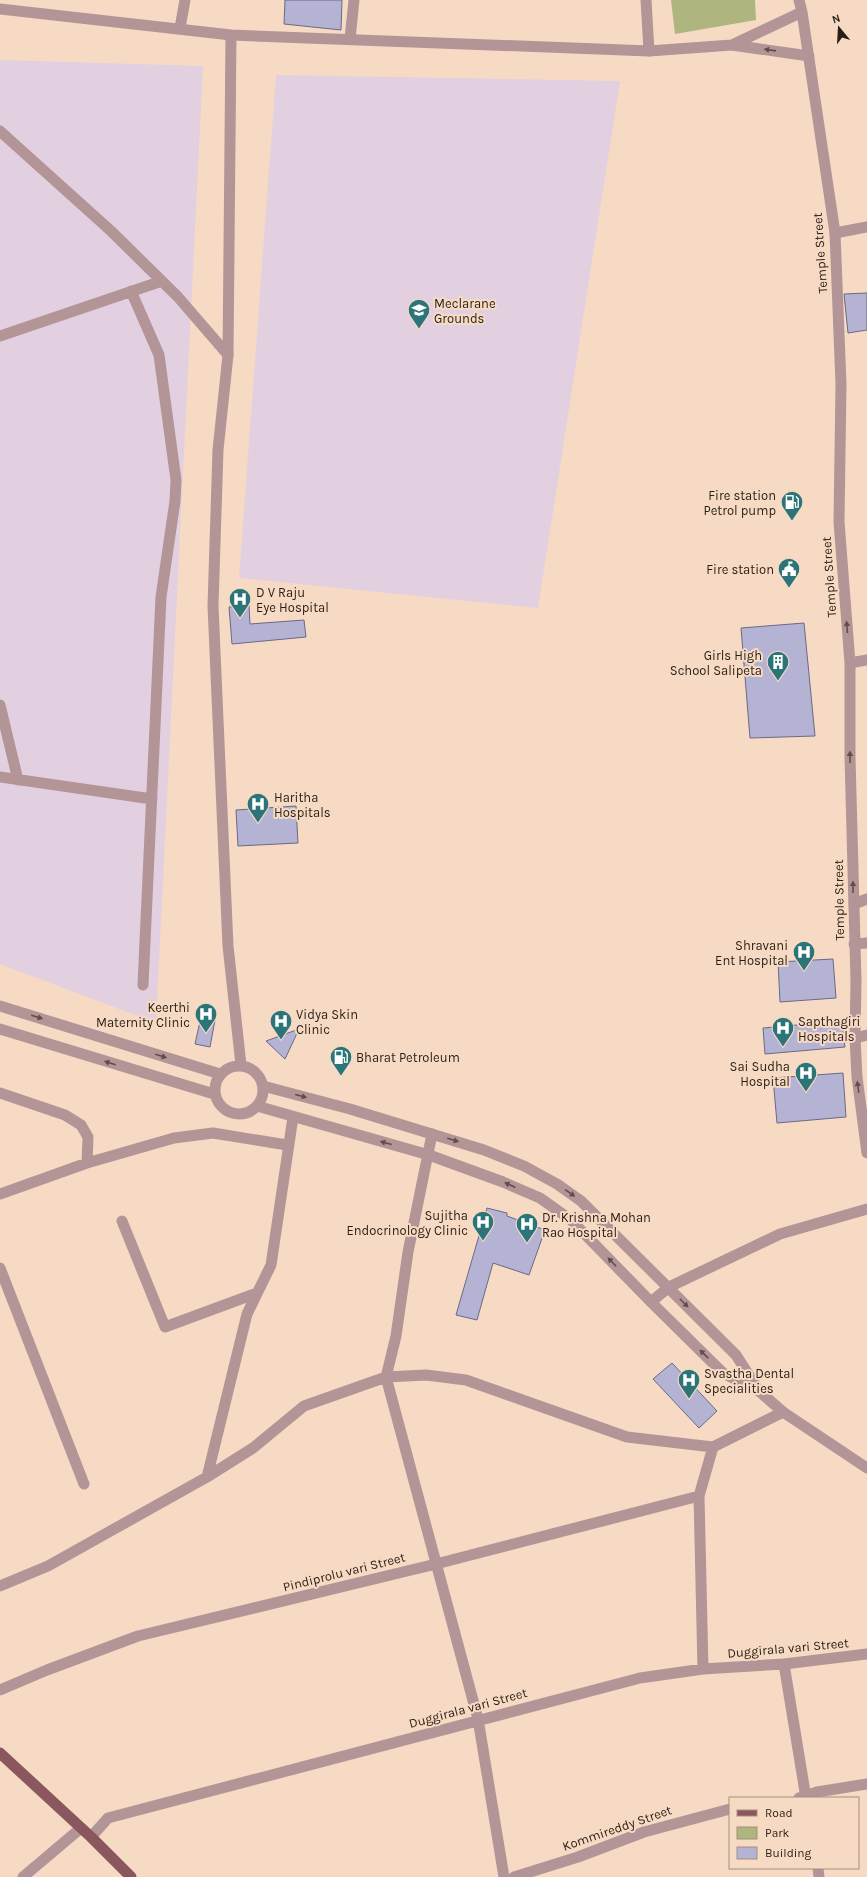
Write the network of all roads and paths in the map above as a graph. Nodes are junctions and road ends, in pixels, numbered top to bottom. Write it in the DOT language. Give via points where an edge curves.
graph roads {
  1 [pos="185,0"];
  2 [pos="354,0"];
  3 [pos="646,0"];
  4 [pos="799,0"];
  5 [pos="0,9"];
  6 [pos="802,12"];
  7 [pos="180,28"];
  8 [pos="231,35"];
  9 [pos="350,39"];
  10 [pos="732,45"];
  11 [pos="649,50"];
  12 [pos="809,56"];
  13 [pos="0,131"];
  14 [pos="867,227"];
  15 [pos="835,233"];
  16 [pos="162,281"];
  17 [pos="131,291"];
  18 [pos="0,336"];
  19 [pos="228,355"];
  20 [pos="867,660"];
  21 [pos="850,663"];
  22 [pos="0,705"];
  23 [pos="0,777"];
  24 [pos="18,780"];
  25 [pos="152,799"];
  26 [pos="867,899"];
  27 [pos="854,904"];
  28 [pos="867,943"];
  29 [pos="854,944"];
  30 [pos="143,985"];
  31 [pos="0,1006"];
  32 [pos="0,1029"];
  33 [pos="867,1036"];
  34 [pos="854,1038"];
  35 [pos="241,1065"];
  36 [pos="220,1074"];
  37 [pos="263,1086"];
  38 [pos="0,1093"];
  39 [pos="214,1094"];
  40 [pos="258,1106"];
  41 [pos="292,1117"];
  42 [pos="865,1122"];
  43 [pos="432,1134"];
  44 [pos="287,1145"];
  45 [pos="867,1154"];
  46 [pos="429,1155"];
  47 [pos="87,1163"];
  48 [pos="0,1194"];
  49 [pos="867,1210"];
  50 [pos="122,1221"];
  51 [pos="0,1268"];
  52 [pos="669,1287"];
  53 [pos="257,1293"];
  54 [pos="651,1302"];
  55 [pos="386,1377"];
  56 [pos="759,1391"];
  57 [pos="784,1412"];
  58 [pos="712,1447"];
  59 [pos="867,1468"];
  60 [pos="207,1477"];
  61 [pos="84,1484"];
  62 [pos="700,1496"];
  63 [pos="436,1564"];
  64 [pos="0,1586"];
  65 [pos="867,1654"];
  66 [pos="784,1664"];
  67 [pos="703,1669"];
  68 [pos="0,1690"];
  69 [pos="478,1719"];
  70 [pos="0,1753"];
  71 [pos="867,1784"];
  72 [pos="803,1797"];
  73 [pos="805,1797"];
  74 [pos="729,1809"];
  75 [pos="81,1828"];
  76 [pos="91,1837"];
  77 [pos="23,1877"];
  78 [pos="131,1877"];
  79 [pos="504,1877"];
  80 [pos="514,1877"];
  1 -- 7 [label="street"];
  2 -- 9 [label="street"];
  3 -- 11 [label="street"];
  4 -- 6 [label="street, Temple Street"];
  5 -- 7 [label="street"];
  6 -- 10 [label="street"];
  6 -- 12 [label="street, Temple Street"];
  7 -- 8 [label="street"];
  8 -- 9 [label="street"];
  8 -- 19 [label="street"];
  9 -- 11 [label="street"];
  10 -- 11 [label="street"];
  12 -- 10 [label="street, one-way"];
  12 -- 15 [label="street, Temple Street"];
  13 -- 16 [label="street" via="111,231"];
  14 -- 15 [label="street"];
  21 -- 15 [label="street, Temple Street, one-way" via="839,522 841,384"];
  16 -- 17 [label="street"];
  16 -- 19 [label="street"];
  17 -- 18 [label="street"];
  17 -- 25 [label="street" via="159,355 176,480 161,597"];
  19 -- 35 [label="street" via="218,450 213,606 228,946"];
  20 -- 21 [label="street"];
  27 -- 21 [label="street, Temple Street, one-way"];
  22 -- 24 [label="street"];
  23 -- 24 [label="street"];
  24 -- 25 [label="street"];
  25 -- 30 [label="street"];
  26 -- 27 [label="street"];
  27 -- 29 [label="street, Temple Street"];
  28 -- 29 [label="street"];
  29 -- 34 [label="street, Temple Street"];
  31 -- 36 [label="street, one-way"];
  39 -- 32 [label="street, one-way"];
  33 -- 34 [label="street"];
  42 -- 34 [label="street, Temple Street, one-way" via="857,1077"];
  35 -- 36 [label="street" via="229,1067"];
  35 -- 37 [label="street" via="251,1068 260,1076"];
  36 -- 39 [label="street" via="215,1083"];
  37 -- 40 [label="street" via="263,1096"];
  37 -- 43 [label="street, one-way"];
  38 -- 47 [label="street" via="65,1115 81,1125 88,1137"];
  39 -- 40 [label="street" via="219,1104 227,1111 238,1114"];
  40 -- 41 [label="street"];
  41 -- 44 [label="street"];
  46 -- 41 [label="street, one-way"];
  42 -- 45 [label="street, Temple Street"];
  43 -- 46 [label="street"];
  43 -- 52 [label="street, one-way" via="484,1150 524,1166 557,1184 581,1201"];
  44 -- 47 [label="street" via="213,1133 174,1138"];
  44 -- 53 [label="street" via="271,1265"];
  54 -- 46 [label="street, one-way" via="571,1220 540,1198"];
  46 -- 55 [label="street" via="408,1252 396,1336"];
  47 -- 48 [label="street"];
  49 -- 52 [label="street" via="780,1234"];
  50 -- 53 [label="street" via="165,1327"];
  51 -- 61 [label="street"];
  52 -- 54 [label="street"];
  52 -- 56 [label="street, one-way" via="736,1355"];
  53 -- 60 [label="street" via="247,1314"];
  56 -- 54 [label="street, one-way" via="723,1373"];
  55 -- 58 [label="street" via="426,1375 466,1380 627,1437"];
  55 -- 60 [label="street" via="304,1406 253,1448"];
  55 -- 63 [label="street"];
  56 -- 57 [label="street"];
  57 -- 58 [label="street"];
  57 -- 59 [label="street"];
  58 -- 62 [label="street"];
  60 -- 64 [label="street" via="48,1566"];
  62 -- 63 [label="street, Pindiprolu vari Street"];
  62 -- 67 [label="street"];
  63 -- 68 [label="street, Pindiprolu vari Street" via="138,1636"];
  63 -- 69 [label="street"];
  65 -- 66 [label="street, Duggirala vari Street"];
  66 -- 67 [label="street, Duggirala vari Street"];
  66 -- 72 [label="street"];
  67 -- 69 [label="street, Duggirala vari Street" via="640,1678"];
  69 -- 76 [label="street, Duggirala vari Street" via="108,1818"];
  69 -- 79 [label="street"];
  70 -- 75 [label="main road"];
  71 -- 73 [label="street" via="817,1792"];
  74 -- 80 [label="street, Kommireddy Street" via="644,1832 578,1857"];
  75 -- 76 [label="main road"];
  75 -- 77 [label="street"];
  76 -- 78 [label="main road"];
}
